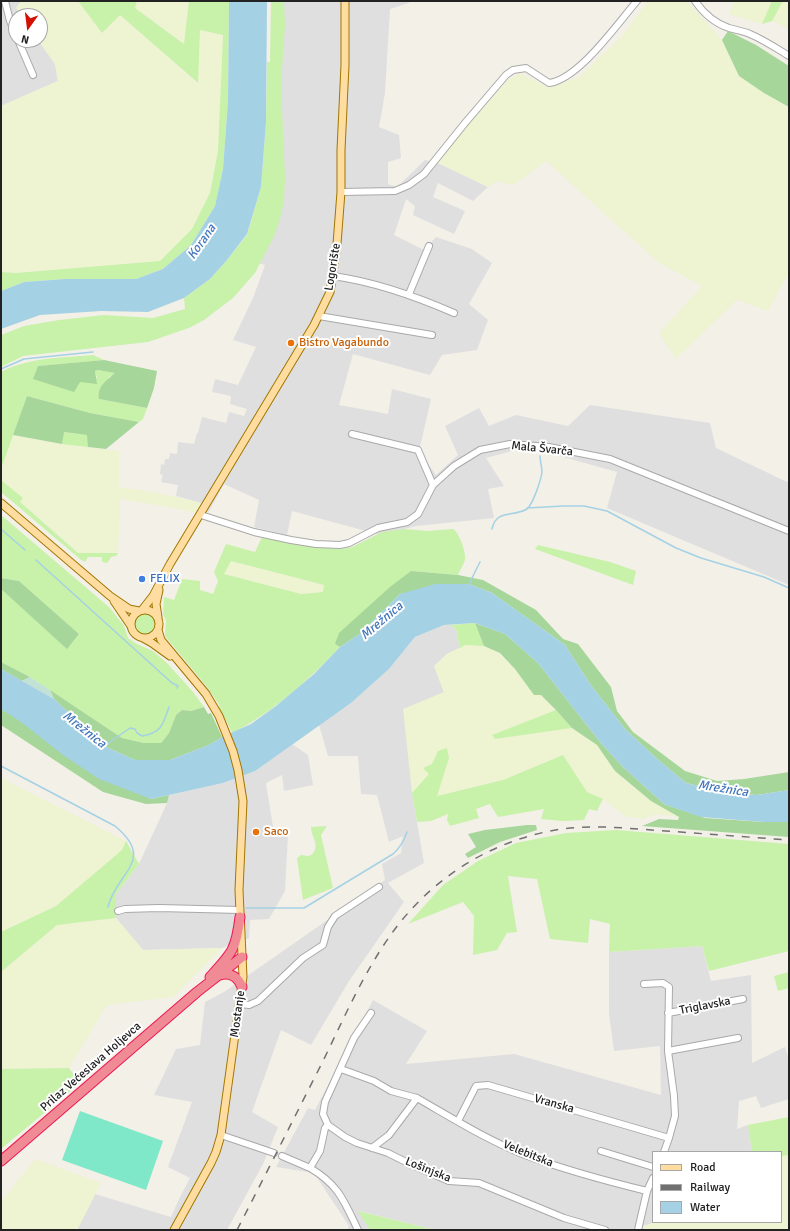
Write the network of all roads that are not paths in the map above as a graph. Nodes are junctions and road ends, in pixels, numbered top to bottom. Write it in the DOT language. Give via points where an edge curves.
graph roads {
  1 [pos="5,1"];
  2 [pos="345,1"];
  3 [pos="637,1"];
  4 [pos="695,1"];
  5 [pos="8,13"];
  6 [pos="21,48"];
  7 [pos="789,56"];
  8 [pos="33,75"];
  9 [pos="341,192"];
  10 [pos="429,246"];
  11 [pos="333,276"];
  12 [pos="409,294"];
  13 [pos="454,313"];
  14 [pos="319,316"];
  15 [pos="432,335"];
  16 [pos="352,434"];
  17 [pos="433,485"];
  18 [pos="1,503"];
  19 [pos="201,515"];
  20 [pos="789,531"];
  21 [pos="160,584"];
  22 [pos="110,596"];
  23 [pos="141,611"];
  24 [pos="158,617"];
  25 [pos="131,626"];
  26 [pos="158,630"];
  27 [pos="141,637"];
  28 [pos="178,662"];
  29 [pos="380,887"];
  30 [pos="118,911"];
  31 [pos="240,914"];
  32 [pos="229,956"];
  33 [pos="242,957"];
  34 [pos="220,975"];
  35 [pos="644,984"];
  36 [pos="242,987"];
  37 [pos="197,992"];
  38 [pos="743,999"];
  39 [pos="240,1004"];
  40 [pos="371,1013"];
  41 [pos="668,1013"];
  42 [pos="738,1038"];
  43 [pos="668,1051"];
  44 [pos="341,1069"];
  45 [pos="417,1098"];
  46 [pos="458,1121"];
  47 [pos="328,1125"];
  48 [pos="221,1135"];
  49 [pos="669,1138"];
  50 [pos="372,1148"];
  51 [pos="601,1150"];
  52 [pos="664,1151"];
  53 [pos="274,1153"];
  54 [pos="282,1156"];
  55 [pos="1,1161"];
  56 [pos="652,1167"];
  57 [pos="310,1168"];
  58 [pos="652,1181"];
  59 [pos="648,1192"];
  60 [pos="174,1230"];
  61 [pos="358,1230"];
  62 [pos="605,1230"];
  63 [pos="638,1230"];
  1 -- 5 [label="street"];
  2 -- 9 [label="main road, Logorište"];
  3 -- 9 [label="street" via="594,52 563,79 549,83 526,68 513,70 506,75 424,174 410,185 395,190"];
  4 -- 7 [label="street" via="716,23 748,33"];
  6 -- 8 [label="street"];
  9 -- 11 [label="main road, Logorište"];
  10 -- 12 [label="street"];
  11 -- 12 [label="street"];
  11 -- 14 [label="main road, Logorište" via="330,292"];
  12 -- 13 [label="street"];
  14 -- 15 [label="street"];
  14 -- 19 [label="main road, Logorište"];
  16 -- 17 [label="street" via="418,450"];
  17 -- 19 [label="street, Mala Švarča" via="418,514 408,522 378,528 340,545 316,544 254,532"];
  17 -- 20 [label="street, Mala Švarča" via="454,466 480,450 510,444 549,447 610,459"];
  18 -- 22 [label="main road"];
  19 -- 21 [label="main road, Logorište"];
  21 -- 23 [label="main road, Logorište"];
  21 -- 24 [label="main road, Logorište" via="156,604"];
  22 -- 23 [label="main road" via="129,608"];
  22 -- 25 [label="main road"];
  23 -- 24 [label="main road" via="151,611"];
  23 -- 25 [label="main road" via="133,617"];
  24 -- 26 [label="main road"];
  25 -- 27 [label="main road"];
  26 -- 27 [label="main road" via="153,636"];
  26 -- 28 [label="main road" via="161,640"];
  27 -- 28 [label="main road"];
  28 -- 31 [label="main road, Mostanje" via="200,686 214,707 230,741 241,786 243,814"];
  29 -- 39 [label="street" via="335,916 328,927 323,945 303,958 258,1001 249,1005"];
  30 -- 31 [label="street" via="165,908"];
  31 -- 32 [label="highway, Prilaz Većeslava Holjevca" via="236,944"];
  31 -- 33 [label="main road, Mostanje"];
  32 -- 33 [label="highway"];
  32 -- 37 [label="highway, Prilaz Većeslava Holjevca"];
  33 -- 34 [label="highway, Prilaz Većeslava Holjevca"];
  33 -- 36 [label="main road, Mostanje"];
  34 -- 36 [label="highway" via="230,974"];
  34 -- 37 [label="highway, Prilaz Većeslava Holjevca"];
  35 -- 41 [label="street, Triglavska" via="663,983 669,987"];
  36 -- 39 [label="main road, Mostanje"];
  37 -- 55 [label="highway, Prilaz Većeslava Holjevca"];
  38 -- 41 [label="street, Triglavska"];
  39 -- 48 [label="main road, Mostanje"];
  40 -- 44 [label="street" via="354,1038"];
  41 -- 43 [label="street, Triglavska"];
  42 -- 43 [label="street"];
  43 -- 49 [label="street, Triglavska" via="675,1116"];
  44 -- 45 [label="street, Velebitska" via="374,1081 391,1091"];
  44 -- 47 [label="street" via="325,1102 323,1114"];
  45 -- 46 [label="street, Velebitska"];
  45 -- 50 [label="street" via="388,1135"];
  46 -- 49 [label="street, Vranska" via="476,1086 488,1085"];
  46 -- 59 [label="street, Velebitska" via="524,1154 594,1178"];
  47 -- 50 [label="street, Lošinjska" via="345,1137"];
  47 -- 57 [label="street" via="320,1151"];
  48 -- 53 [label="street"];
  48 -- 60 [label="main road, Mostanje" via="216,1152"];
  49 -- 52 [label="street, Triglavska"];
  50 -- 62 [label="street, Lošinjska" via="449,1181 479,1183 564,1218"];
  51 -- 56 [label="street"];
  54 -- 57 [label="street"];
  57 -- 61 [label="street" via="327,1180 340,1194"];
  58 -- 59 [label="street"];
  59 -- 63 [label="street"];
}
